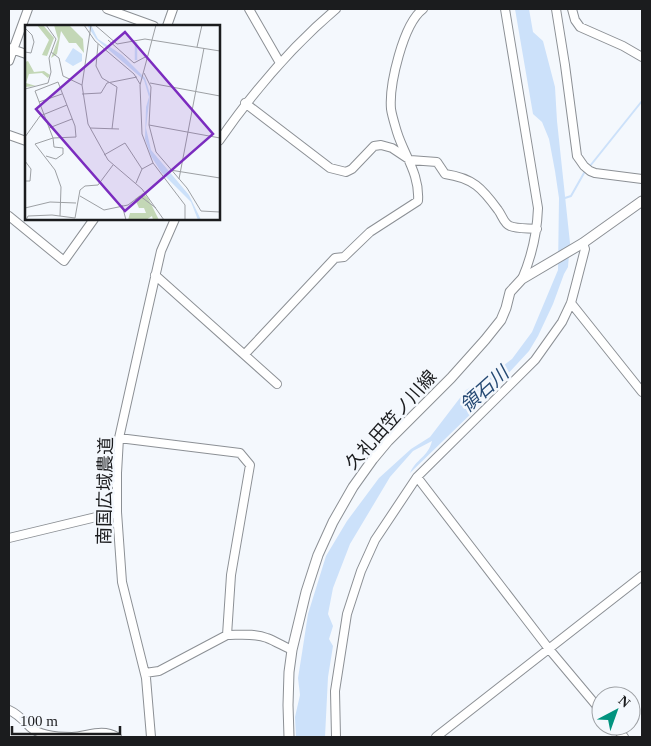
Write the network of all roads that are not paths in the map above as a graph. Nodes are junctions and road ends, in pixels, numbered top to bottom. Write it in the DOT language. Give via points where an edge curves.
graph roads {
  1 [pos="28,9"];
  2 [pos="107,9"];
  3 [pos="173,9"];
  4 [pos="249,9"];
  5 [pos="336,9"];
  6 [pos="423,9"];
  7 [pos="505,9"];
  8 [pos="556,9"];
  9 [pos="572,9"];
  10 [pos="151,25"];
  11 [pos="167,25"];
  12 [pos="11,49"];
  13 [pos="25,54"];
  14 [pos="642,57"];
  15 [pos="9,62"];
  16 [pos="280,62"];
  17 [pos="245,104"];
  18 [pos="9,135"];
  19 [pos="220,140"];
  20 [pos="25,141"];
  21 [pos="410,160"];
  22 [pos="642,178"];
  23 [pos="642,201"];
  24 [pos="9,216"];
  25 [pos="93,220"];
  26 [pos="175,220"];
  27 [pos="537,229"];
  28 [pos="581,244"];
  29 [pos="156,275"];
  30 [pos="526,277"];
  31 [pos="571,303"];
  32 [pos="245,354"];
  33 [pos="277,384"];
  34 [pos="642,392"];
  35 [pos="119,438"];
  36 [pos="417,477"];
  37 [pos="117,512"];
  38 [pos="9,538"];
  39 [pos="642,576"];
  40 [pos="227,635"];
  41 [pos="292,650"];
  42 [pos="549,650"];
  43 [pos="145,673"];
  44 [pos="591,699"];
  45 [pos="11,711"];
  46 [pos="9,720"];
  47 [pos="337,736"];
  48 [pos="117,737"];
  49 [pos="151,737"];
  50 [pos="290,737"];
  51 [pos="436,737"];
  1 -- 12 [label="street"];
  2 -- 10 [label="street"];
  3 -- 11 [label="street"];
  4 -- 16 [label="street"];
  5 -- 16 [label="street"];
  6 -- 21 [label="street" via="417,13 404,36 392,93 391,109 397,133"];
  7 -- 27 [label="street" via="538,208"];
  8 -- 22 [label="street" via="578,160 590,172"];
  9 -- 14 [label="street" via="580,27"];
  12 -- 13 [label="street"];
  12 -- 15 [label="street"];
  16 -- 17 [label="street"];
  17 -- 19 [label="street"];
  17 -- 21 [label="street" via="317,160 338,171 352,169 374,146 381,144"];
  18 -- 20 [label="street"];
  21 -- 27 [label="street" via="437,162 445,174 470,180 481,189 510,226"];
  21 -- 32 [label="street" via="419,193 418,201 370,232 344,257 335,258"];
  23 -- 28 [label="main road, 久礼田笠ノ川線"];
  24 -- 25 [label="street" via="64,261"];
  26 -- 29 [label="street, 南国広域農道" via="161,251"];
  27 -- 30 [label="street"];
  28 -- 30 [label="main road, 久礼田笠ノ川線"];
  28 -- 31 [label="street" via="584,249"];
  29 -- 32 [label="street"];
  29 -- 35 [label="street, 南国広域農道"];
  30 -- 41 [label="main road, 久礼田笠ノ川線" via="510,292 501,320 485,340 372,459 353,487 332,522 318,555"];
  31 -- 34 [label="street"];
  31 -- 36 [label="street" via="562,322 535,360"];
  32 -- 33 [label="street"];
  35 -- 37 [label="street, 南国広域農道"];
  35 -- 40 [label="street" via="240,454 250,465 231,575"];
  36 -- 42 [label="street"];
  36 -- 47 [label="street" via="375,540 360,571 347,614 335,692"];
  37 -- 38 [label="street"];
  37 -- 43 [label="street, 南国広域農道" via="122,582"];
  39 -- 42 [label="street"];
  40 -- 41 [label="street" via="266,637"];
  40 -- 43 [label="street" via="160,671"];
  41 -- 50 [label="main road, 久礼田笠ノ川線" via="288,705"];
  42 -- 44 [label="street"];
  42 -- 51 [label="street"];
  43 -- 49 [label="street, 南国広域農道"];
  45 -- 46 [label="street"];
  45 -- 48 [label="street" via="32,728 47,734 72,737 110,732"];
}
